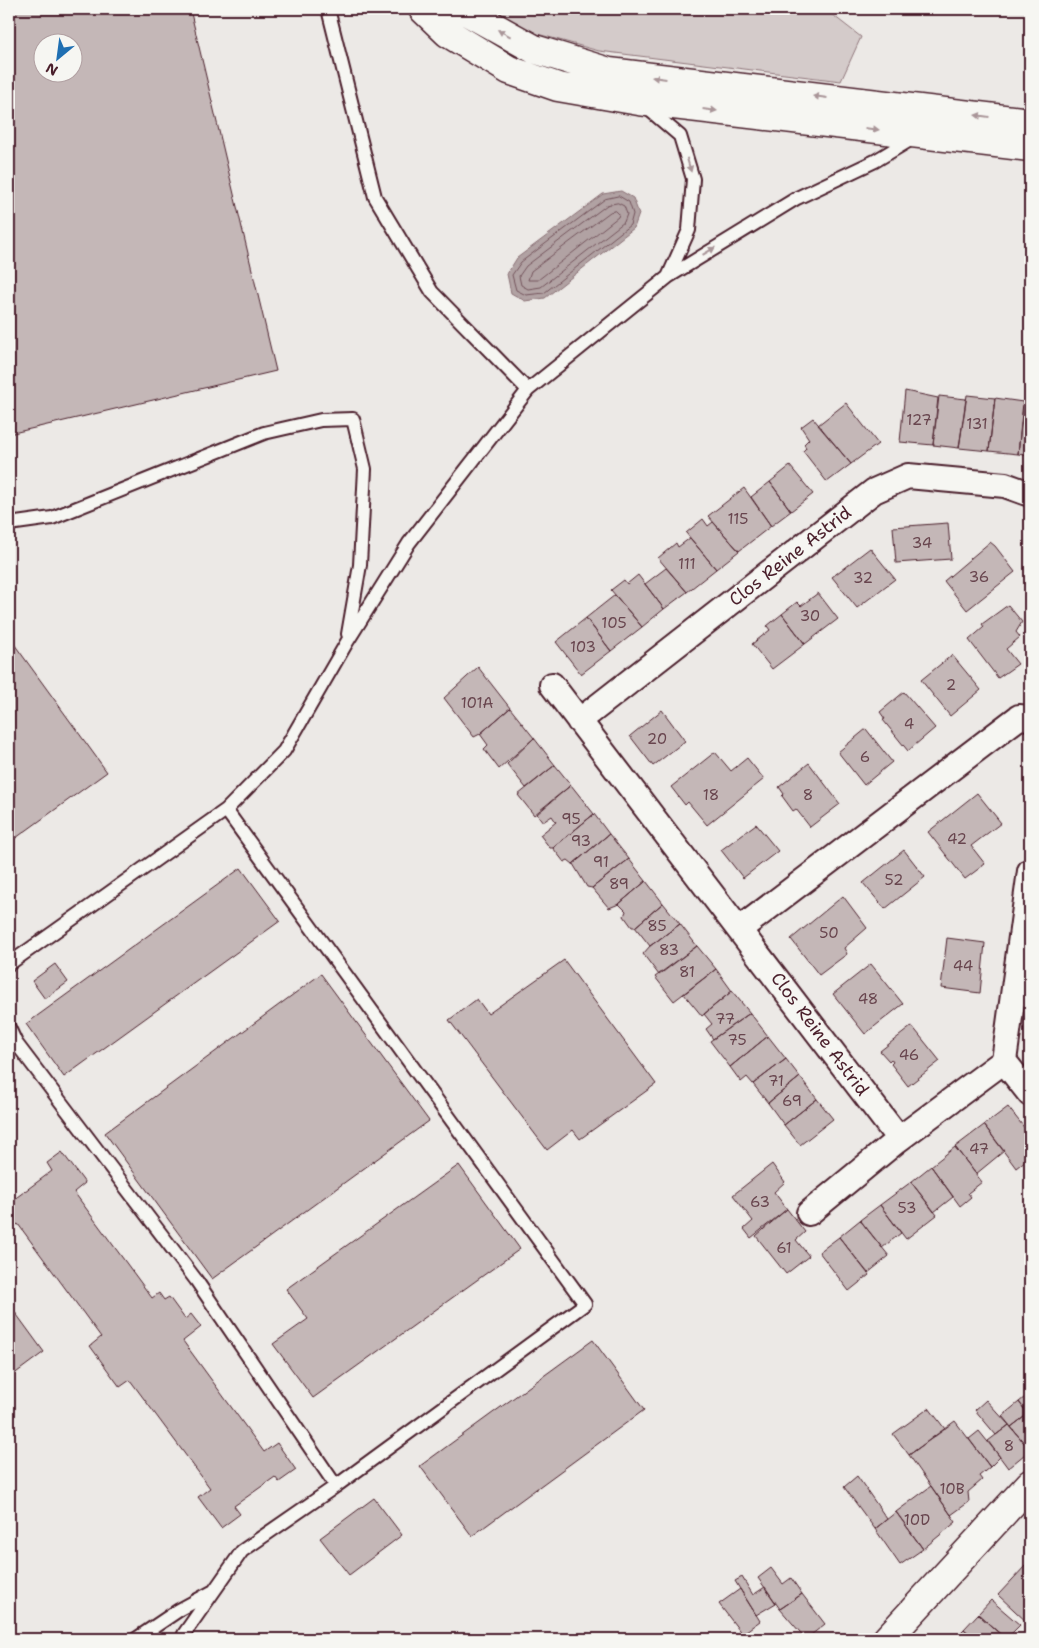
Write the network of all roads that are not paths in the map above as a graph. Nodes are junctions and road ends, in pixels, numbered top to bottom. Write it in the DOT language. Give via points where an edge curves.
graph roads {
  1 [pos="328,9"];
  2 [pos="424,9"];
  3 [pos="462,9"];
  4 [pos="639,101"];
  5 [pos="1030,122"];
  6 [pos="920,134"];
  7 [pos="1030,147"];
  8 [pos="668,276"];
  9 [pos="528,390"];
  10 [pos="1030,494"];
  11 [pos="9,524"];
  12 [pos="347,642"];
  13 [pos="552,685"];
  14 [pos="1030,718"];
  15 [pos="579,721"];
  16 [pos="226,810"];
  17 [pos="1030,871"];
  18 [pos="740,929"];
  19 [pos="9,964"];
  20 [pos="9,1028"];
  21 [pos="1004,1062"];
  22 [pos="1030,1094"];
  23 [pos="899,1139"];
  24 [pos="809,1213"];
  25 [pos="1030,1484"];
  26 [pos="336,1486"];
  27 [pos="215,1590"];
  28 [pos="136,1639"];
  29 [pos="184,1639"];
  30 [pos="887,1639"];
  1 -- 9 [label="lane" via="375,197 432,292"];
  2 -- 4 [label="main road" via="448,33 509,70 558,87"];
  5 -- 3 [label="main road, one-way" via="609,72 534,49"];
  4 -- 6 [label="main road, one-way"];
  4 -- 8 [label="lane, one-way" via="680,136 693,179 689,230"];
  6 -- 7 [label="main road"];
  8 -- 6 [label="lane, one-way" via="797,198 875,161"];
  8 -- 9 [label="lane"];
  9 -- 12 [label="lane" via="408,543"];
  10 -- 15 [label="street, Clos Reine Astrid" via="1005,485 908,476 874,491"];
  11 -- 12 [label="lane" via="52,518 264,433 321,420 353,419 365,469 360,565"];
  12 -- 16 [label="lane" via="284,751"];
  13 -- 15 [label="street, Clos Reine Astrid"];
  14 -- 18 [label="street" via="1019,717"];
  15 -- 18 [label="street, Clos Reine Astrid"];
  16 -- 19 [label="lane"];
  16 -- 26 [label="lane" via="585,1304"];
  17 -- 21 [label="street"];
  18 -- 23 [label="street, Clos Reine Astrid"];
  20 -- 26 [label="lane" via="16,1043 196,1280"];
  21 -- 22 [label="street"];
  21 -- 23 [label="street"];
  23 -- 24 [label="street"];
  25 -- 30 [label="main road"];
  26 -- 27 [label="lane" via="242,1551"];
  27 -- 28 [label="lane" via="178,1610"];
  27 -- 29 [label="lane" via="184,1634"];
}
